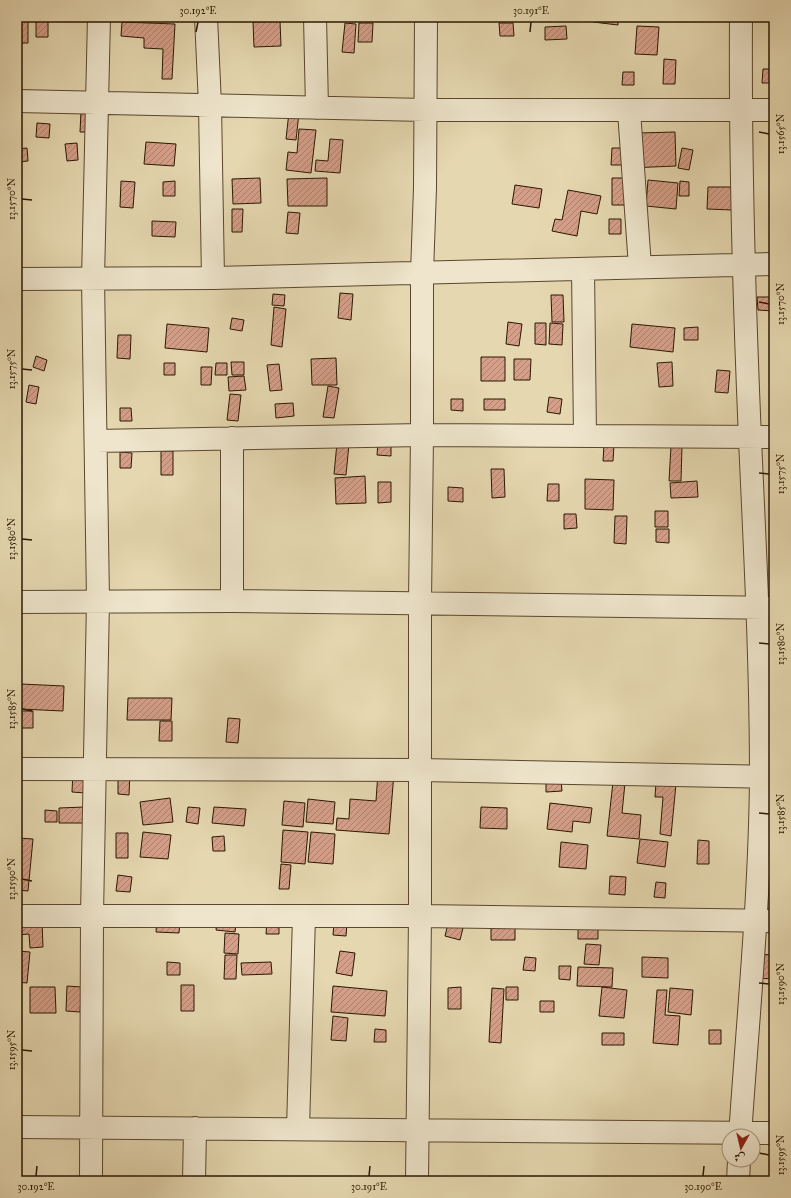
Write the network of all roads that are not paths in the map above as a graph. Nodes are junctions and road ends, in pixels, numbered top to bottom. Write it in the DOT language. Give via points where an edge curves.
graph roads {
  1 [pos="99,17"];
  2 [pos="206,17"];
  3 [pos="315,17"];
  4 [pos="426,17"];
  5 [pos="741,17"];
  6 [pos="17,101"];
  7 [pos="97,104"];
  8 [pos="210,105"];
  9 [pos="317,108"];
  10 [pos="425,110"];
  11 [pos="774,110"];
  12 [pos="629,111"];
  13 [pos="741,111"];
  14 [pos="744,264"];
  15 [pos="774,264"];
  16 [pos="640,267"];
  17 [pos="583,269"];
  18 [pos="422,273"];
  19 [pos="17,278"];
  20 [pos="213,278"];
  21 [pos="93,279"];
  22 [pos="422,435"];
  23 [pos="585,436"];
  24 [pos="774,437"];
  25 [pos="232,438"];
  26 [pos="750,438"];
  27 [pos="96,441"];
  28 [pos="98,600"];
  29 [pos="232,601"];
  30 [pos="17,602"];
  31 [pos="420,603"];
  32 [pos="766,608"];
  33 [pos="17,769"];
  34 [pos="96,769"];
  35 [pos="420,770"];
  36 [pos="767,777"];
  37 [pos="92,915"];
  38 [pos="17,916"];
  39 [pos="304,916"];
  40 [pos="420,916"];
  41 [pos="765,921"];
  42 [pos="17,1127"];
  43 [pos="90,1127"];
  44 [pos="195,1128"];
  45 [pos="741,1128"];
  46 [pos="298,1129"];
  47 [pos="417,1130"];
  48 [pos="761,1133"];
  49 [pos="774,1133"];
  50 [pos="721,1134"];
  51 [pos="739,1168"];
  52 [pos="91,1181"];
  53 [pos="194,1181"];
  54 [pos="416,1181"];
  55 [pos="738,1181"];
  1 -- 7 [label="street"];
  2 -- 8 [label="street"];
  3 -- 9 [label="street"];
  4 -- 10 [label="street"];
  5 -- 13 [label="street"];
  6 -- 7 [label="street"];
  7 -- 8 [label="street"];
  7 -- 21 [label="street"];
  8 -- 9 [label="street"];
  8 -- 20 [label="street"];
  9 -- 10 [label="street"];
  10 -- 12 [label="street"];
  10 -- 18 [label="street"];
  11 -- 13 [label="street"];
  12 -- 13 [label="street"];
  12 -- 16 [label="street"];
  13 -- 14 [label="street"];
  14 -- 15 [label="street"];
  14 -- 16 [label="street"];
  14 -- 26 [label="street"];
  16 -- 17 [label="street"];
  17 -- 18 [label="street"];
  17 -- 23 [label="street"];
  18 -- 20 [label="street"];
  18 -- 22 [label="street"];
  19 -- 21 [label="street"];
  20 -- 21 [label="street"];
  21 -- 27 [label="street"];
  22 -- 23 [label="street"];
  22 -- 25 [label="street"];
  22 -- 31 [label="street"];
  23 -- 26 [label="street"];
  24 -- 26 [label="street"];
  25 -- 27 [label="street"];
  25 -- 29 [label="street"];
  26 -- 32 [label="street"];
  27 -- 28 [label="street"];
  28 -- 29 [label="street"];
  28 -- 30 [label="street"];
  28 -- 34 [label="street"];
  29 -- 31 [label="street"];
  31 -- 32 [label="street"];
  31 -- 35 [label="street"];
  32 -- 36 [label="street"];
  33 -- 34 [label="street"];
  34 -- 35 [label="street"];
  34 -- 37 [label="street"];
  35 -- 36 [label="street"];
  35 -- 40 [label="street"];
  36 -- 41 [label="street"];
  37 -- 38 [label="street"];
  37 -- 39 [label="street"];
  37 -- 43 [label="street"];
  39 -- 40 [label="street"];
  39 -- 46 [label="street"];
  40 -- 41 [label="street"];
  40 -- 47 [label="street"];
  41 -- 45 [label="street"];
  42 -- 43 [label="street"];
  43 -- 44 [label="street"];
  43 -- 52 [label="street"];
  44 -- 46 [label="street"];
  44 -- 53 [label="street"];
  46 -- 47 [label="street"];
  47 -- 50 [label="street"];
  47 -- 54 [label="street"];
  48 -- 49 [label="street"];
  51 -- 55 [label="street"];
}
